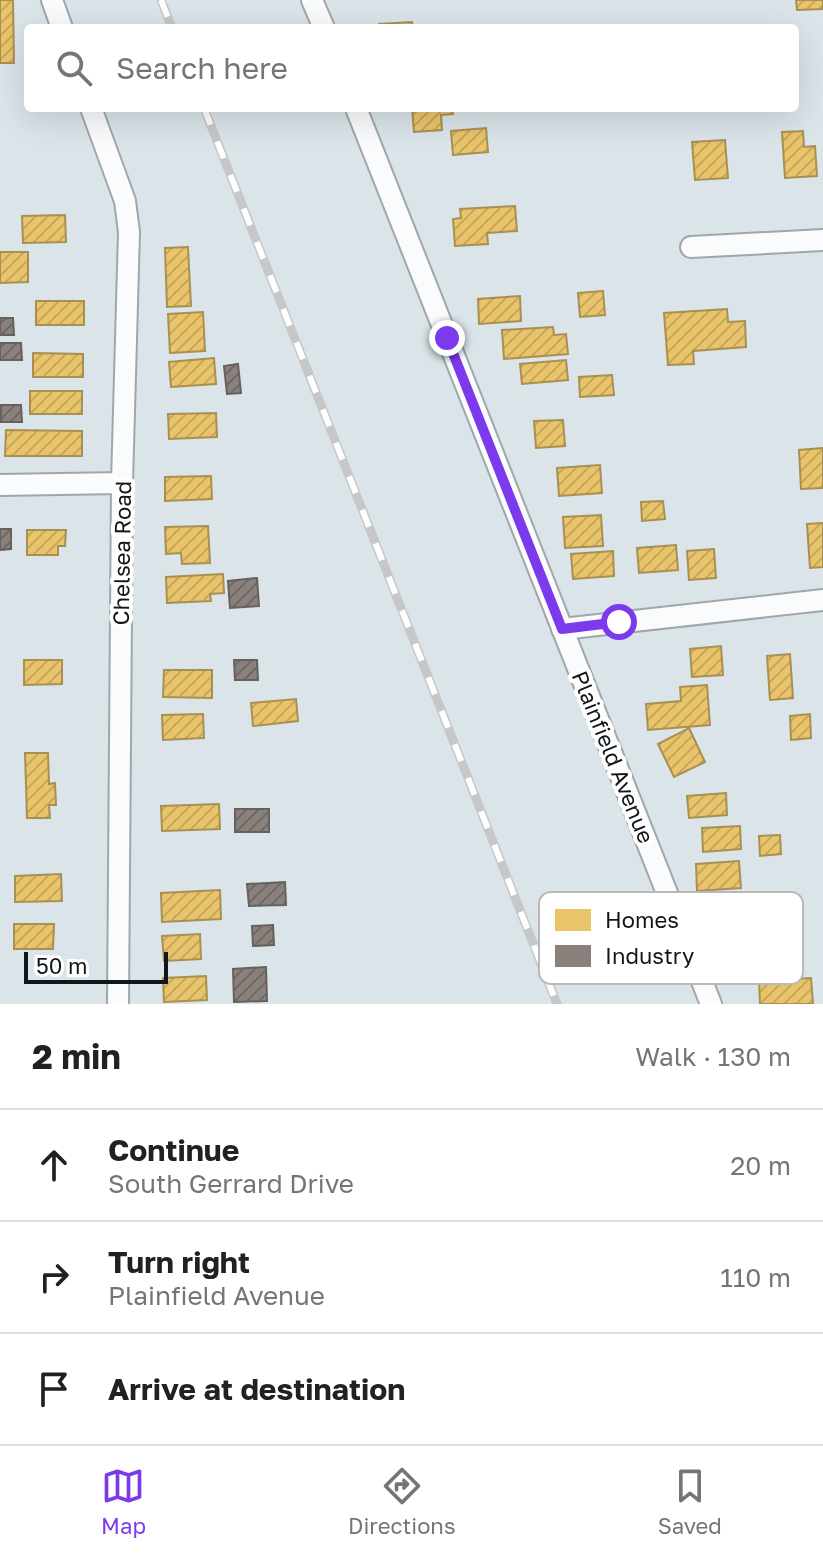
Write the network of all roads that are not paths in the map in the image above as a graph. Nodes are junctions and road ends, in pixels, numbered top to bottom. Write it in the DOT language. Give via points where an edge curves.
graph roads {
  1 [pos="52,0"];
  2 [pos="312,0"];
  3 [pos="61,24"];
  4 [pos="322,24"];
  5 [pos="92,112"];
  6 [pos="358,112"];
  7 [pos="823,240"];
  8 [pos="691,247"];
  9 [pos="122,483"];
  10 [pos="0,485"];
  11 [pos="823,600"];
  12 [pos="562,629"];
  13 [pos="666,892"];
  14 [pos="703,984"];
  15 [pos="118,1004"];
  16 [pos="711,1004"];
  1 -- 3 [label="street"];
  2 -- 4 [label="street"];
  5 -- 9 [label="street, Chelsea Road" via="125,201 129,232"];
  6 -- 12 [label="street, Plainfield Avenue"];
  7 -- 8 [label="street"];
  9 -- 10 [label="street"];
  9 -- 15 [label="street, Chelsea Road"];
  11 -- 12 [label="street"];
  12 -- 13 [label="street, Plainfield Avenue"];
  14 -- 16 [label="street, Plainfield Avenue"];
}
